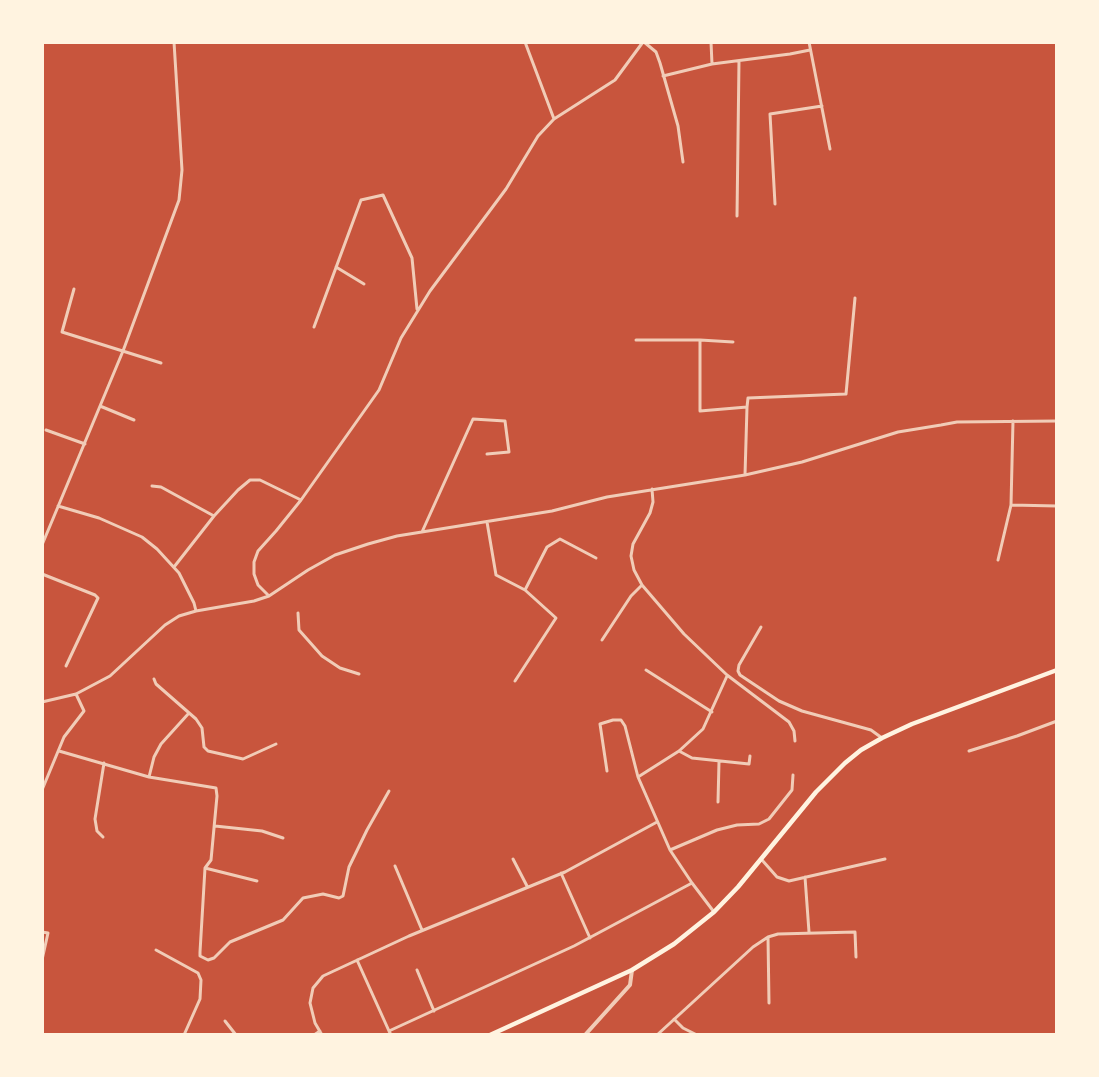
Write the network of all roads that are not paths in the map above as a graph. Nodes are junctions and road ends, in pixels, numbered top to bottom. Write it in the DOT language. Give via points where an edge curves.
graph roads {
  1 [pos="174,42"];
  2 [pos="525,42"];
  3 [pos="643,42"];
  4 [pos="711,42"];
  5 [pos="809,42"];
  6 [pos="810,50"];
  7 [pos="739,61"];
  8 [pos="712,64"];
  9 [pos="663,76"];
  10 [pos="822,106"];
  11 [pos="554,119"];
  12 [pos="830,149"];
  13 [pos="683,162"];
  14 [pos="775,204"];
  15 [pos="737,216"];
  16 [pos="336,267"];
  17 [pos="364,284"];
  18 [pos="74,289"];
  19 [pos="855,298"];
  20 [pos="417,311"];
  21 [pos="314,327"];
  22 [pos="636,340"];
  23 [pos="700,340"];
  24 [pos="733,342"];
  25 [pos="123,351"];
  26 [pos="161,363"];
  27 [pos="100,406"];
  28 [pos="747,407"];
  29 [pos="134,420"];
  30 [pos="1013,421"];
  31 [pos="1057,421"];
  32 [pos="46,430"];
  33 [pos="85,444"];
  34 [pos="487,454"];
  35 [pos="745,475"];
  36 [pos="152,486"];
  37 [pos="652,489"];
  38 [pos="300,500"];
  39 [pos="1011,505"];
  40 [pos="58,506"];
  41 [pos="1057,506"];
  42 [pos="214,516"];
  43 [pos="487,522"];
  44 [pos="422,532"];
  45 [pos="42,544"];
  46 [pos="596,558"];
  47 [pos="998,560"];
  48 [pos="174,567"];
  49 [pos="42,574"];
  50 [pos="642,585"];
  51 [pos="525,590"];
  52 [pos="269,596"];
  53 [pos="196,611"];
  54 [pos="298,613"];
  55 [pos="761,627"];
  56 [pos="602,640"];
  57 [pos="66,666"];
  58 [pos="646,670"];
  59 [pos="1057,670"];
  60 [pos="359,674"];
  61 [pos="727,675"];
  62 [pos="154,679"];
  63 [pos="515,681"];
  64 [pos="76,694"];
  65 [pos="42,702"];
  66 [pos="712,712"];
  67 [pos="189,713"];
  68 [pos="1057,721"];
  69 [pos="882,738"];
  70 [pos="795,741"];
  71 [pos="276,744"];
  72 [pos="59,751"];
  73 [pos="679,751"];
  74 [pos="969,751"];
  75 [pos="750,756"];
  76 [pos="720,761"];
  77 [pos="104,763"];
  78 [pos="607,771"];
  79 [pos="793,776"];
  80 [pos="149,777"];
  81 [pos="638,777"];
  82 [pos="44,781"];
  83 [pos="42,790"];
  84 [pos="389,791"];
  85 [pos="718,802"];
  86 [pos="657,822"];
  87 [pos="215,826"];
  88 [pos="103,837"];
  89 [pos="283,838"];
  90 [pos="670,850"];
  91 [pos="513,859"];
  92 [pos="885,859"];
  93 [pos="762,860"];
  94 [pos="395,866"];
  95 [pos="205,868"];
  96 [pos="561,873"];
  97 [pos="805,877"];
  98 [pos="257,881"];
  99 [pos="692,883"];
  100 [pos="527,886"];
  101 [pos="714,912"];
  102 [pos="422,930"];
  103 [pos="42,932"];
  104 [pos="809,933"];
  105 [pos="590,938"];
  106 [pos="768,938"];
  107 [pos="156,950"];
  108 [pos="856,957"];
  109 [pos="42,960"];
  110 [pos="357,960"];
  111 [pos="417,970"];
  112 [pos="632,970"];
  113 [pos="769,1003"];
  114 [pos="434,1011"];
  115 [pos="674,1019"];
  116 [pos="225,1021"];
  117 [pos="321,1033"];
  118 [pos="390,1033"];
  119 [pos="184,1035"];
  120 [pos="236,1035"];
  121 [pos="314,1035"];
  122 [pos="490,1035"];
  123 [pos="585,1035"];
  124 [pos="657,1035"];
  125 [pos="697,1035"];
  1 -- 25 [label="street" via="181,192"];
  2 -- 11 [label="street"];
  3 -- 9 [label="street" via="656,52"];
  3 -- 11 [label="street" via="615,80"];
  4 -- 8 [label="street"];
  5 -- 6 [label="street"];
  6 -- 7 [label="street"];
  6 -- 10 [label="street"];
  7 -- 8 [label="street"];
  7 -- 15 [label="street"];
  8 -- 9 [label="street"];
  9 -- 13 [label="street" via="678,126"];
  10 -- 12 [label="street"];
  10 -- 14 [label="street" via="770,114"];
  11 -- 20 [label="street" via="538,136 500,197"];
  16 -- 17 [label="street"];
  16 -- 20 [label="street" via="362,200 383,195 412,258"];
  16 -- 21 [label="street"];
  18 -- 25 [label="street" via="62,332"];
  19 -- 28 [label="street" via="846,394 748,398"];
  20 -- 38 [label="street" via="379,390"];
  22 -- 23 [label="street"];
  23 -- 24 [label="street"];
  23 -- 28 [label="street" via="700,411"];
  25 -- 26 [label="street"];
  25 -- 27 [label="street"];
  27 -- 29 [label="street"];
  27 -- 33 [label="street"];
  28 -- 35 [label="street"];
  30 -- 31 [label="street"];
  30 -- 35 [label="street" via="957,422 898,432"];
  30 -- 39 [label="street"];
  32 -- 33 [label="street"];
  33 -- 40 [label="street"];
  34 -- 44 [label="street" via="509,452 505,421 473,419"];
  35 -- 37 [label="street"];
  36 -- 42 [label="street"];
  37 -- 43 [label="street"];
  37 -- 50 [label="street" via="650,513 633,544 631,556"];
  38 -- 42 [label="street" via="260,480 250,480"];
  38 -- 52 [label="street" via="258,551 254,562 258,585"];
  39 -- 41 [label="street"];
  39 -- 47 [label="street"];
  40 -- 45 [label="street"];
  40 -- 48 [label="street" via="142,537"];
  42 -- 48 [label="street"];
  43 -- 44 [label="street"];
  43 -- 51 [label="street" via="496,574"];
  44 -- 52 [label="street" via="335,555"];
  46 -- 51 [label="street" via="560,539 547,547"];
  48 -- 53 [label="street"];
  49 -- 57 [label="street" via="98,598"];
  50 -- 56 [label="street"];
  50 -- 61 [label="street" via="684,634"];
  51 -- 63 [label="street" via="556,618"];
  52 -- 53 [label="street"];
  53 -- 64 [label="street" via="165,625 110,676"];
  54 -- 60 [label="street" via="299,630 322,656"];
  55 -- 69 [label="street" via="738,665 740,675 802,711 870,730"];
  58 -- 66 [label="street"];
  59 -- 69 [label="main road"];
  61 -- 66 [label="street"];
  61 -- 70 [label="street" via="789,722"];
  62 -- 67 [label="street"];
  64 -- 65 [label="street"];
  64 -- 72 [label="street" via="84,711 64,737"];
  66 -- 73 [label="street" via="702,729"];
  67 -- 71 [label="street" via="202,728 204,747 208,750 243,759"];
  67 -- 80 [label="street" via="161,744"];
  68 -- 74 [label="street"];
  69 -- 93 [label="main road" via="832,774"];
  72 -- 77 [label="street"];
  72 -- 82 [label="street"];
  73 -- 76 [label="street" via="692,758"];
  73 -- 81 [label="street"];
  75 -- 76 [label="street" via="748,764"];
  76 -- 85 [label="street"];
  77 -- 80 [label="street"];
  77 -- 88 [label="street" via="95,819 97,831"];
  78 -- 81 [label="street" via="600,724 621,720"];
  79 -- 90 [label="street" via="792,790 770,819 717,830"];
  80 -- 87 [label="street" via="216,788"];
  81 -- 86 [label="street"];
  82 -- 83 [label="street"];
  84 -- 95 [label="street" via="349,867 343,896 303,898 283,920 230,942 208,960 200,956"];
  86 -- 90 [label="street"];
  86 -- 96 [label="street"];
  87 -- 89 [label="street" via="262,831"];
  87 -- 95 [label="street" via="212,860"];
  90 -- 99 [label="street"];
  91 -- 100 [label="street"];
  92 -- 97 [label="street"];
  93 -- 97 [label="street" via="777,877"];
  93 -- 101 [label="main road"];
  94 -- 102 [label="street"];
  95 -- 98 [label="street"];
  96 -- 100 [label="street"];
  96 -- 105 [label="street"];
  97 -- 104 [label="street"];
  99 -- 101 [label="street"];
  99 -- 105 [label="street"];
  100 -- 102 [label="street"];
  101 -- 112 [label="main road" via="668,949"];
  102 -- 110 [label="street"];
  103 -- 109 [label="street" via="48,933"];
  104 -- 106 [label="street"];
  104 -- 108 [label="street" via="855,932"];
  105 -- 114 [label="street"];
  106 -- 113 [label="street"];
  106 -- 115 [label="street"];
  107 -- 119 [label="street" via="198,973 201,980 200,999"];
  110 -- 117 [label="street" via="323,976 313,988 310,1003"];
  110 -- 118 [label="street"];
  111 -- 114 [label="street"];
  112 -- 122 [label="main road"];
  112 -- 123 [label="street" via="630,985"];
  114 -- 118 [label="street"];
  115 -- 124 [label="street"];
  115 -- 125 [label="street"];
  116 -- 120 [label="street"];
  117 -- 121 [label="street"];
}
